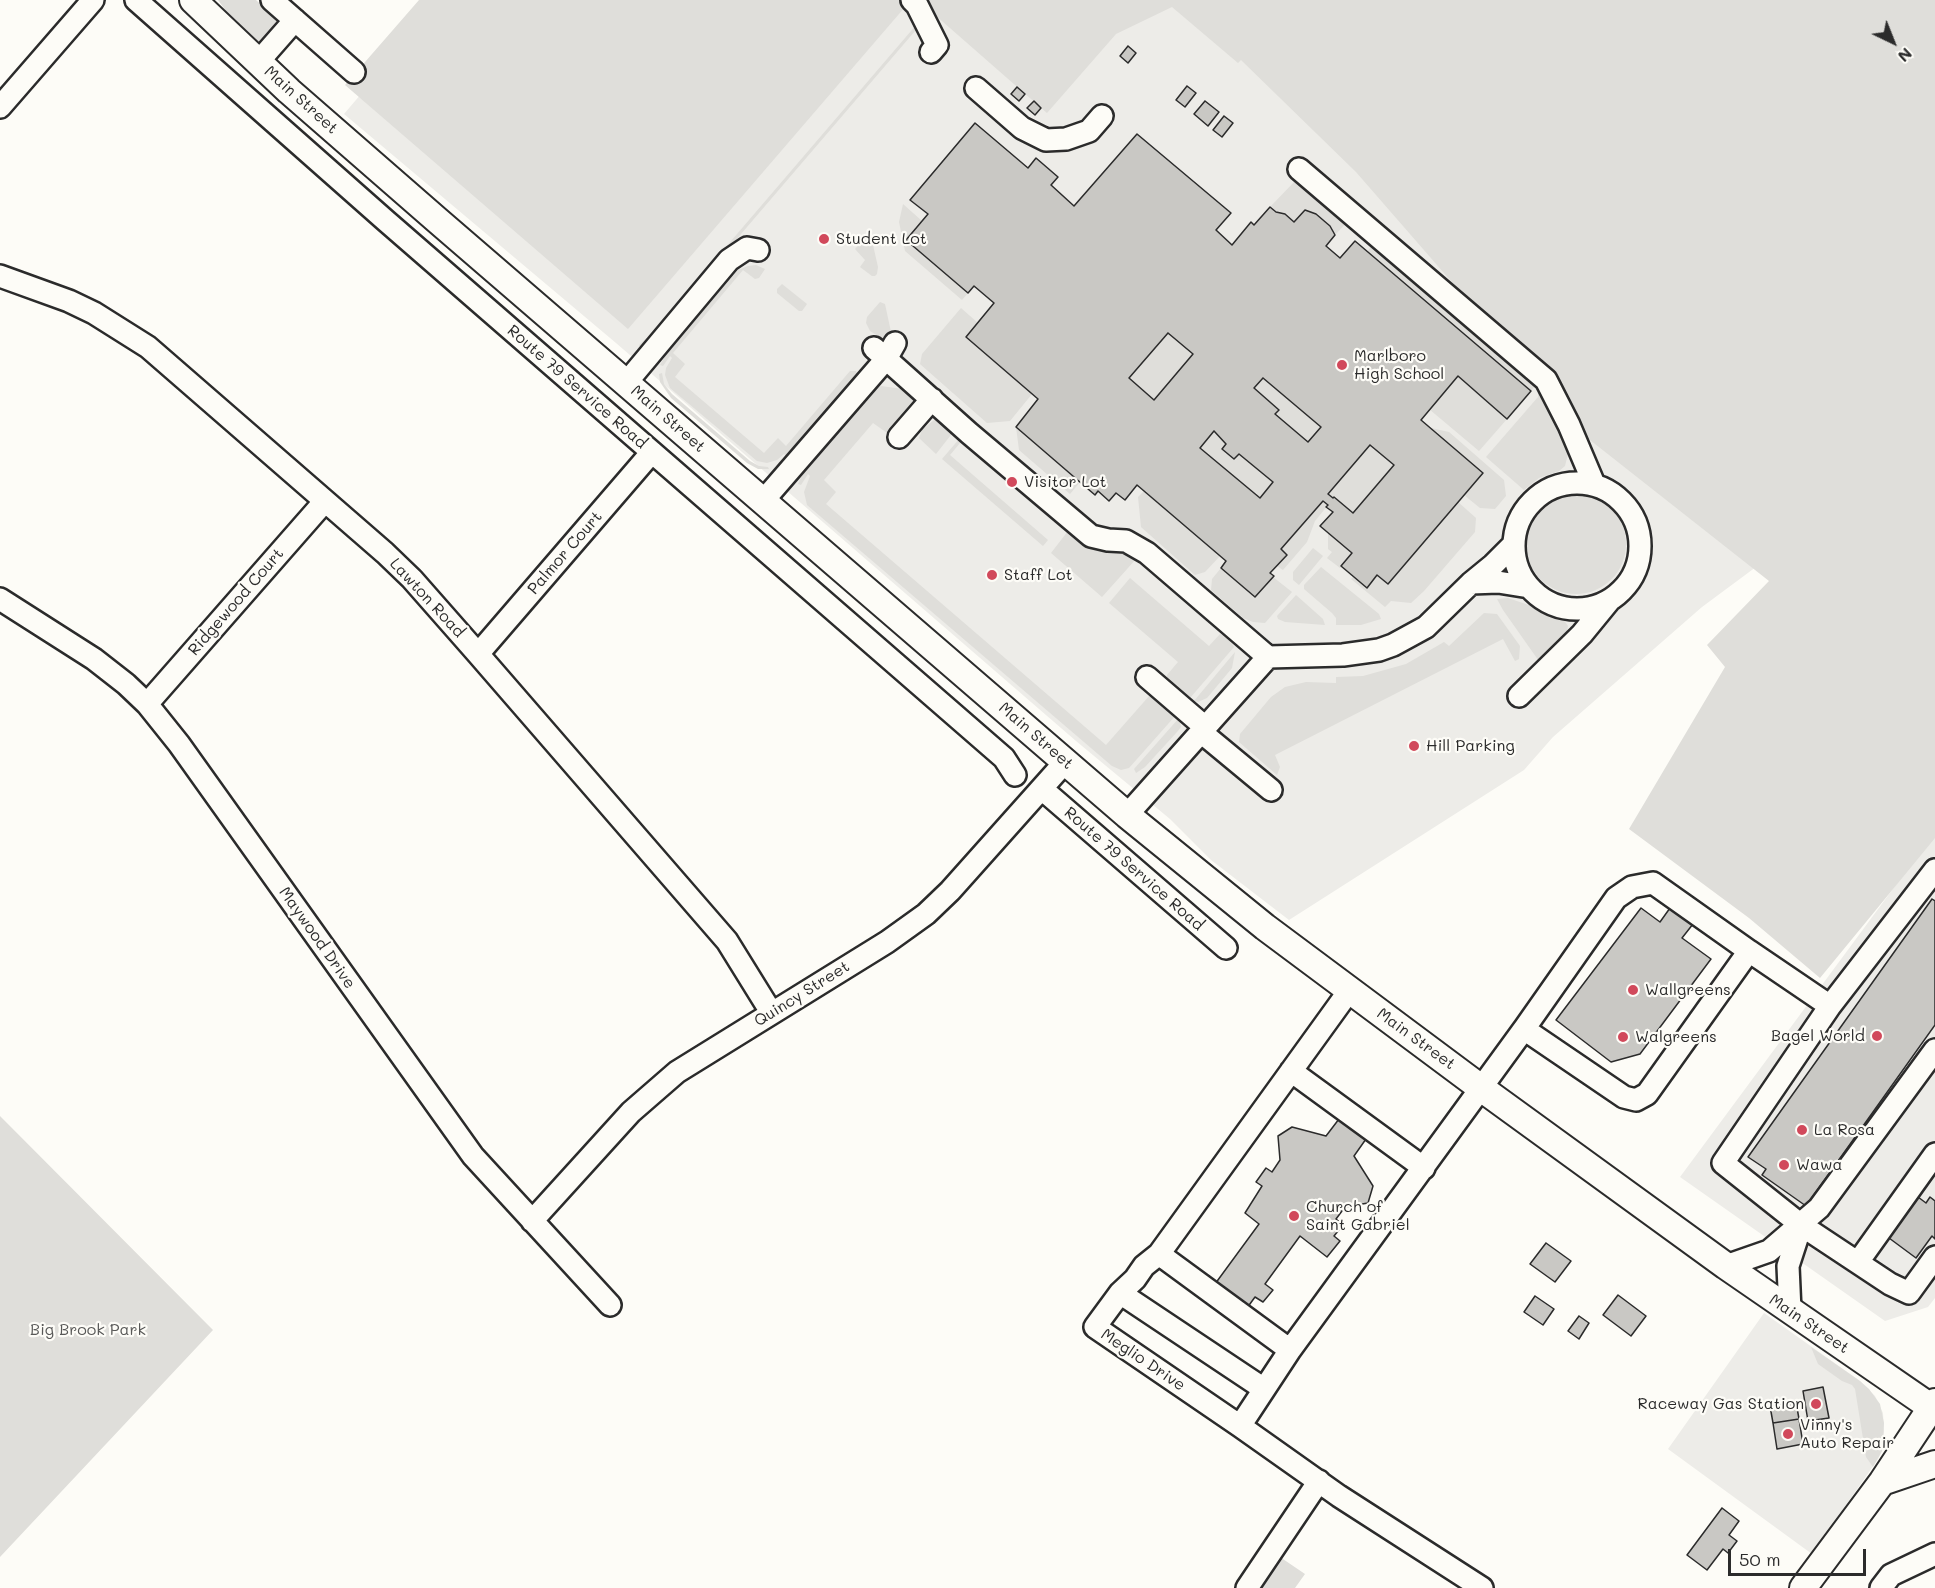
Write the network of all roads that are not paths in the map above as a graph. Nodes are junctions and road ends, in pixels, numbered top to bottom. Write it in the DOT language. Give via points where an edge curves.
graph roads {
  1 [pos="93,0"];
  2 [pos="136,0"];
  3 [pos="193,0"];
  4 [pos="272,0"];
  5 [pos="912,0"];
  6 [pos="295,20"];
  7 [pos="931,52"];
  8 [pos="259,61"];
  9 [pos="354,72"];
  10 [pos="976,88"];
  11 [pos="0,107"];
  12 [pos="1102,116"];
  13 [pos="1299,169"];
  14 [pos="758,250"];
  15 [pos="0,276"];
  16 [pos="626,383"];
  17 [pos="932,399"];
  18 [pos="899,437"];
  19 [pos="652,452"];
  20 [pos="1594,484"];
  21 [pos="325,501"];
  22 [pos="763,501"];
  23 [pos="1514,544"];
  24 [pos="1471,583"];
  25 [pos="1529,587"];
  26 [pos="0,598"];
  27 [pos="1609,601"];
  28 [pos="478,654"];
  29 [pos="1268,657"];
  30 [pos="1147,677"];
  31 [pos="1519,696"];
  32 [pos="147,704"];
  33 [pos="1203,730"];
  34 [pos="1066,761"];
  35 [pos="1015,775"];
  36 [pos="1042,789"];
  37 [pos="1271,790"];
  38 [pos="1127,815"];
  39 [pos="1933,876"];
  40 [pos="1226,948"];
  41 [pos="1749,951"];
  42 [pos="1350,991"];
  43 [pos="1830,1006"];
  44 [pos="771,1012"];
  45 [pos="1524,1029"];
  46 [pos="1935,1050"];
  47 [pos="1291,1071"];
  48 [pos="1481,1088"];
  49 [pos="1935,1154"];
  50 [pos="1424,1168"];
  51 [pos="532,1221"];
  52 [pos="1801,1225"];
  53 [pos="1159,1254"];
  54 [pos="1935,1257"];
  55 [pos="1858,1262"];
  56 [pos="1726,1266"];
  57 [pos="1120,1293"];
  58 [pos="610,1305"];
  59 [pos="1790,1311"];
  60 [pos="1290,1350"];
  61 [pos="1264,1389"];
  62 [pos="1934,1406"];
  63 [pos="1240,1426"];
  64 [pos="1935,1464"];
  65 [pos="1319,1481"];
  66 [pos="1881,1482"];
  67 [pos="1928,1557"];
  68 [pos="1247,1588"];
  69 [pos="1482,1588"];
  70 [pos="1803,1588"];
  71 [pos="1881,1588"];
  72 [pos="1900,1588"];
  1 -- 11 [label="street"];
  2 -- 19 [label="street, Route 79 Service Road"];
  3 -- 8 [label="main road, Main Street"];
  4 -- 6 [label="street"];
  5 -- 7 [label="street" via="937,45"];
  6 -- 8 [label="street"];
  6 -- 9 [label="street"];
  8 -- 16 [label="main road, Main Street"];
  10 -- 12 [label="street" via="1022,128 1046,140 1066,139 1089,131"];
  13 -- 20 [label="street" via="1546,380"];
  14 -- 16 [label="street" via="747,248 729,260"];
  15 -- 21 [label="street, Lawton Road" via="69,301 148,347"];
  16 -- 22 [label="main road, Main Street"];
  17 -- 18 [label="street"];
  17 -- 22 [label="street" via="885,350"];
  17 -- 29 [label="street" via="1091,536 1126,541 1147,553"];
  19 -- 28 [label="street, Palmor Court"];
  19 -- 35 [label="street, Route 79 Service Road" via="1004,758"];
  20 -- 23 [label="street" via="1575,482 1540,495 1526,508 1517,525"];
  20 -- 27 [label="street" via="1614,493 1629,508 1639,527 1641,548 1636,569 1625,588"];
  21 -- 28 [label="street, Lawton Road" via="412,579"];
  21 -- 32 [label="street, Ridgewood Court"];
  22 -- 34 [label="main road, Main Street"];
  23 -- 24 [label="street"];
  23 -- 25 [label="street" via="1516,563"];
  24 -- 25 [label="street"];
  24 -- 29 [label="street" via="1426,627 1394,645 1343,655"];
  25 -- 27 [label="street" via="1553,605 1572,609 1591,608"];
  26 -- 32 [label="street, Maywood Drive" via="94,659"];
  27 -- 31 [label="street" via="1582,634"];
  28 -- 44 [label="street, Lawton Road" via="728,941"];
  29 -- 33 [label="street"];
  30 -- 33 [label="street"];
  32 -- 51 [label="street, Maywood Drive" via="473,1156"];
  33 -- 37 [label="street"];
  33 -- 38 [label="street"];
  34 -- 36 [label="street, Quincy Street"];
  34 -- 38 [label="main road, Main Street"];
  36 -- 40 [label="street, Route 79 Service Road"];
  36 -- 44 [label="street, Quincy Street" via="926,914"];
  38 -- 42 [label="main road, Main Street"];
  39 -- 43 [label="street"];
  41 -- 43 [label="street"];
  41 -- 45 [label="street" via="1653,883 1632,887 1616,898"];
  41 -- 45 [label="street" via="1647,1094 1636,1100 1624,1097"];
  42 -- 47 [label="street, Meglio Drive"];
  42 -- 48 [label="main road, Main Street"];
  43 -- 52 [label="street" via="1723,1163"];
  44 -- 51 [label="street, Quincy Street" via="677,1072 653,1092"];
  45 -- 48 [label="street"];
  46 -- 52 [label="street" via="1819,1209"];
  47 -- 50 [label="street"];
  47 -- 53 [label="street, Meglio Drive"];
  48 -- 50 [label="street"];
  48 -- 56 [label="main road, Main Street"];
  49 -- 55 [label="street"];
  50 -- 60 [label="street"];
  51 -- 58 [label="street, Maywood Drive"];
  52 -- 55 [label="street"];
  52 -- 56 [label="street" via="1769,1251"];
  52 -- 59 [label="street" via="1788,1266"];
  53 -- 57 [label="street, Meglio Drive"];
  53 -- 60 [label="street"];
  54 -- 55 [label="street" via="1909,1293"];
  56 -- 59 [label="main road, Main Street"];
  57 -- 61 [label="street"];
  57 -- 63 [label="street, Meglio Drive" via="1095,1327"];
  59 -- 62 [label="main road, Main Street"];
  60 -- 61 [label="street"];
  61 -- 63 [label="street"];
  62 -- 66 [label="main road"];
  63 -- 65 [label="street, Meglio Drive"];
  64 -- 66 [label="main road"];
  65 -- 68 [label="street"];
  65 -- 69 [label="street, Meglio Drive"];
  66 -- 70 [label="main road"];
  67 -- 71 [label="street" via="1891,1575"];
  67 -- 72 [label="street"];
}
